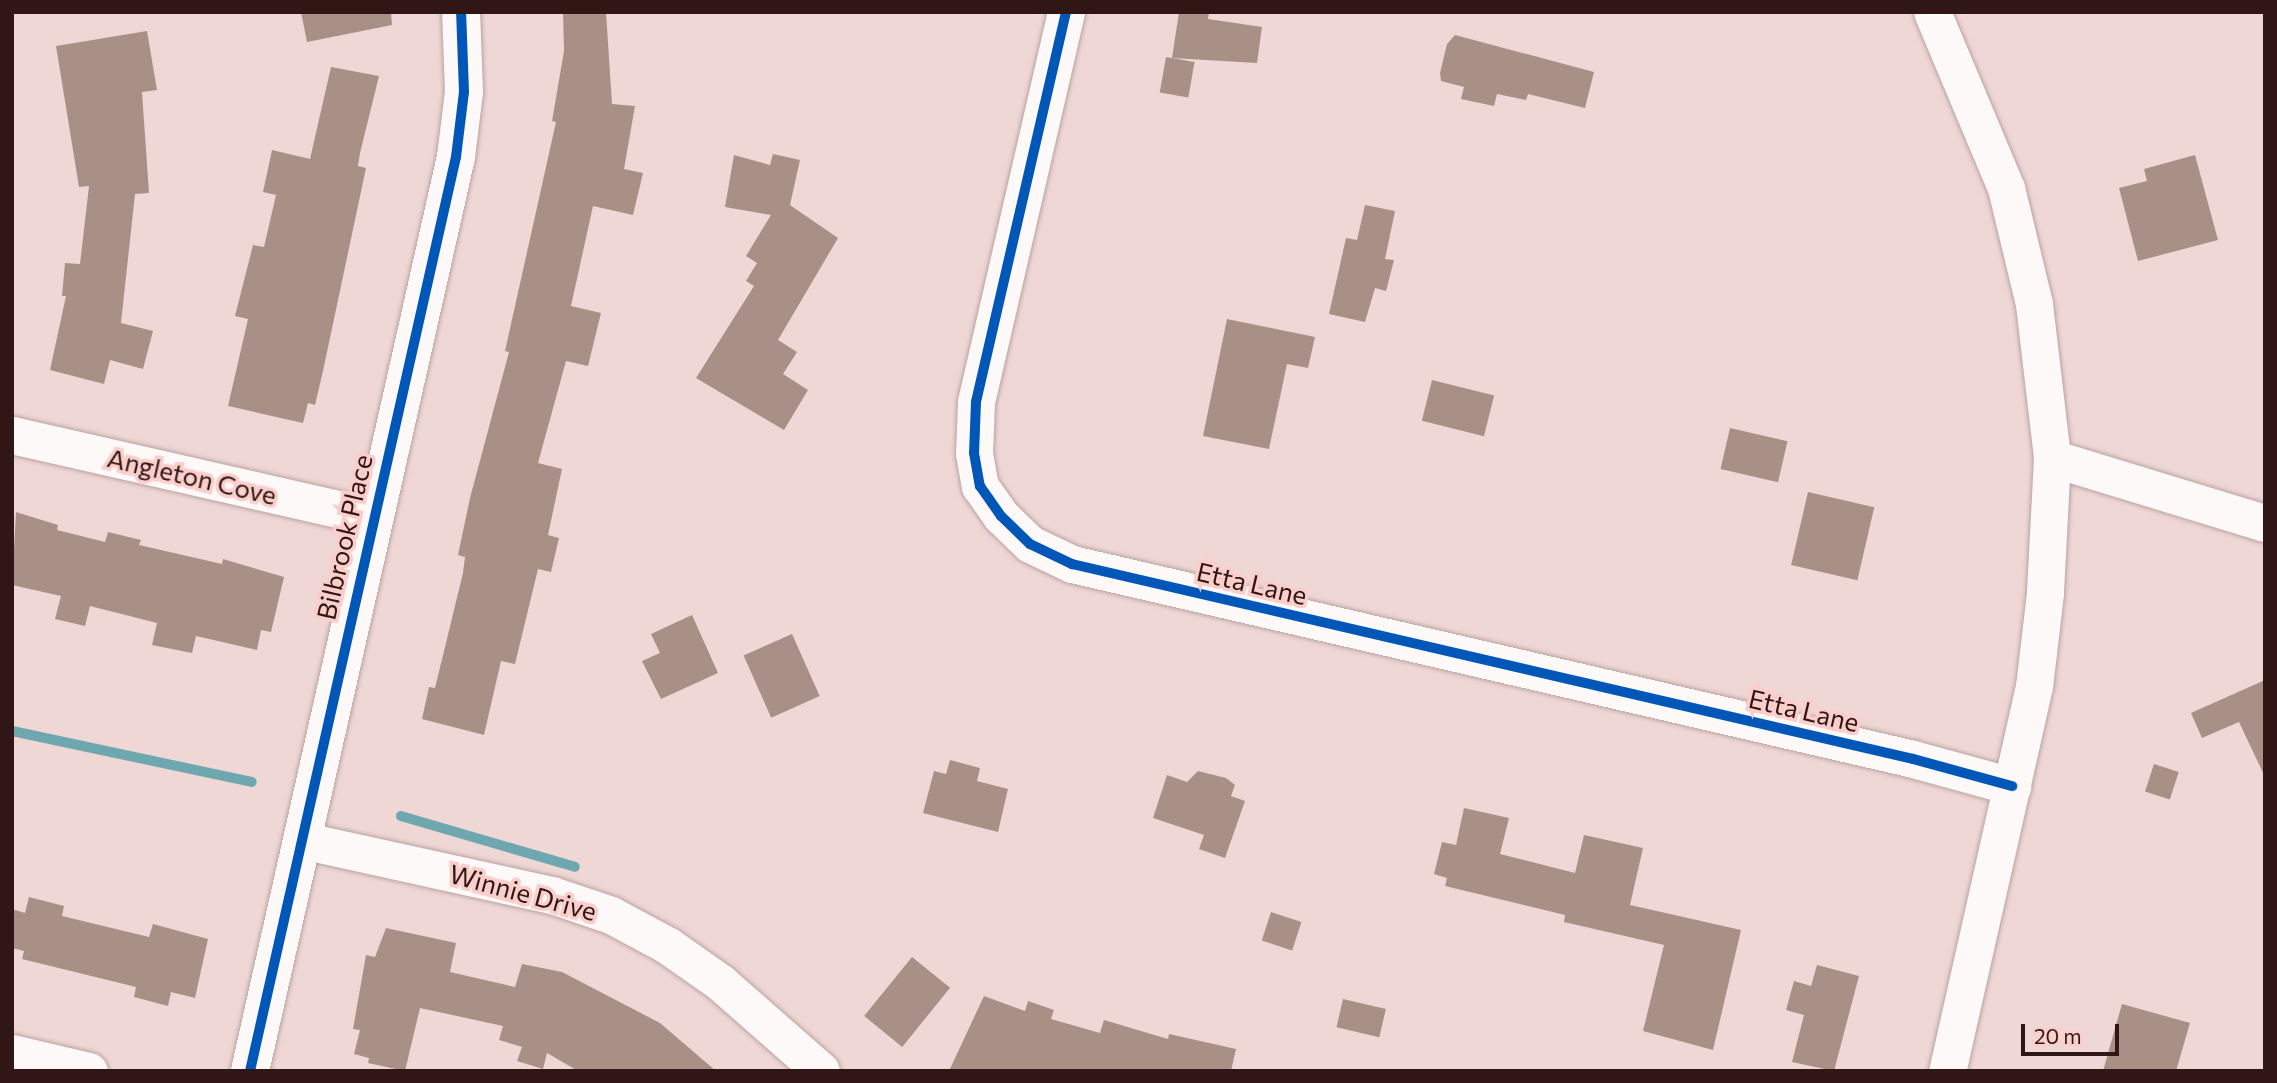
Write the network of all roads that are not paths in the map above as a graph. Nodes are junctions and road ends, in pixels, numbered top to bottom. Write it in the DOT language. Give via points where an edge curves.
graph roads {
  1 [pos="461,12"];
  2 [pos="1066,12"];
  3 [pos="1932,12"];
  4 [pos="12,435"];
  5 [pos="2052,458"];
  6 [pos="372,517"];
  7 [pos="2265,523"];
  8 [pos="2012,786"];
  9 [pos="301,840"];
  10 [pos="12,1053"];
  11 [pos="89,1071"];
  12 [pos="250,1071"];
  13 [pos="821,1071"];
  14 [pos="1947,1071"];
  1 -- 6 [label="street, Bilbrook Place" via="464,92 456,157"];
  2 -- 8 [label="street, Etta Lane" via="976,402 974,453 980,486 1001,516 1030,544 1072,564 1913,759"];
  3 -- 5 [label="street" via="2006,188 2034,304"];
  4 -- 6 [label="street, Angleton Cove"];
  5 -- 7 [label="street"];
  5 -- 8 [label="street" via="2044,606 2034,686"];
  6 -- 9 [label="street, Bilbrook Place"];
  8 -- 14 [label="street"];
  9 -- 12 [label="street, Bilbrook Place"];
  9 -- 13 [label="street, Winnie Drive" via="552,895 611,915 667,944 721,983"];
  10 -- 11 [label="street"];
}
